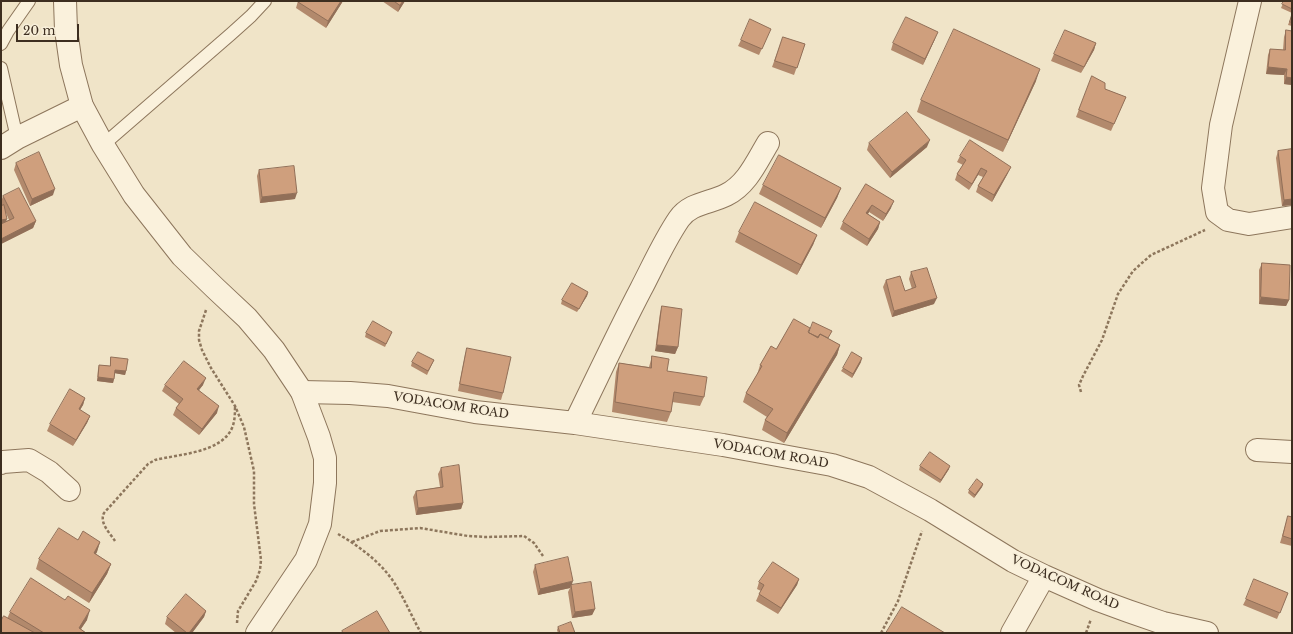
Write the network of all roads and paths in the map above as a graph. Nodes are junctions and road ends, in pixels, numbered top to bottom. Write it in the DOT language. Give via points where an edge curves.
graph roads {
  1 [pos="29,1"];
  2 [pos="65,1"];
  3 [pos="265,1"];
  4 [pos="1250,1"];
  5 [pos="1,44"];
  6 [pos="1,68"];
  7 [pos="82,106"];
  8 [pos="9,143"];
  9 [pos="768,143"];
  10 [pos="103,145"];
  11 [pos="1292,217"];
  12 [pos="1228,220"];
  13 [pos="215,288"];
  14 [pos="302,392"];
  15 [pos="1081,392"];
  16 [pos="235,406"];
  17 [pos="576,423"];
  18 [pos="1257,450"];
  19 [pos="1292,452"];
  20 [pos="1,463"];
  21 [pos="69,490"];
  22 [pos="930,510"];
  23 [pos="320,524"];
  24 [pos="115,541"];
  25 [pos="352,542"];
  26 [pos="543,556"];
  27 [pos="1044,576"];
  28 [pos="247,631"];
  29 [pos="421,633"];
  30 [pos="881,633"];
  31 [pos="1012,633"];
  32 [pos="1207,633"];
  1 -- 5 [label="lane"];
  2 -- 7 [label="street" via="71,65"];
  3 -- 10 [label="lane" via="231,34"];
  4 -- 12 [label="street" via="1221,125 1213,188 1217,212"];
  6 -- 8 [label="lane"];
  7 -- 8 [label="street"];
  7 -- 10 [label="street"];
  9 -- 17 [label="street" via="751,172 739,186 727,195 689,209 679,218 629,311"];
  10 -- 13 [label="street" via="134,195 182,256"];
  11 -- 12 [label="street" via="1248,224"];
  12 -- 15 [label="path" via="1151,254 1133,271 1118,294 1102,340 1079,385"];
  13 -- 14 [label="street" via="247,318 274,350"];
  13 -- 16 [label="path" via="199,331 199,340 211,368"];
  14 -- 17 [label="street, VODACOM ROAD" via="388,396 476,412"];
  14 -- 23 [label="street" via="325,458"];
  16 -- 24 [label="path" via="232,429 220,443 204,450 154,460 104,513 104,526"];
  16 -- 28 [label="path" via="244,427 253,462 254,504 261,560 256,581 238,611"];
  17 -- 22 [label="street, VODACOM ROAD" via="723,445 832,465 870,477"];
  18 -- 19 [label="street"];
  20 -- 21 [label="street" via="29,460 49,472"];
  22 -- 27 [label="street, VODACOM ROAD" via="1013,561"];
  22 -- 30 [label="path" via="898,600"];
  23 -- 25 [label="path"];
  23 -- 28 [label="street" via="306,560"];
  25 -- 26 [label="path" via="380,531 420,528 468,536 524,536"];
  25 -- 29 [label="path" via="378,563 394,583"];
  27 -- 31 [label="street"];
  27 -- 32 [label="street, VODACOM ROAD" via="1128,611 1163,623"];
}
